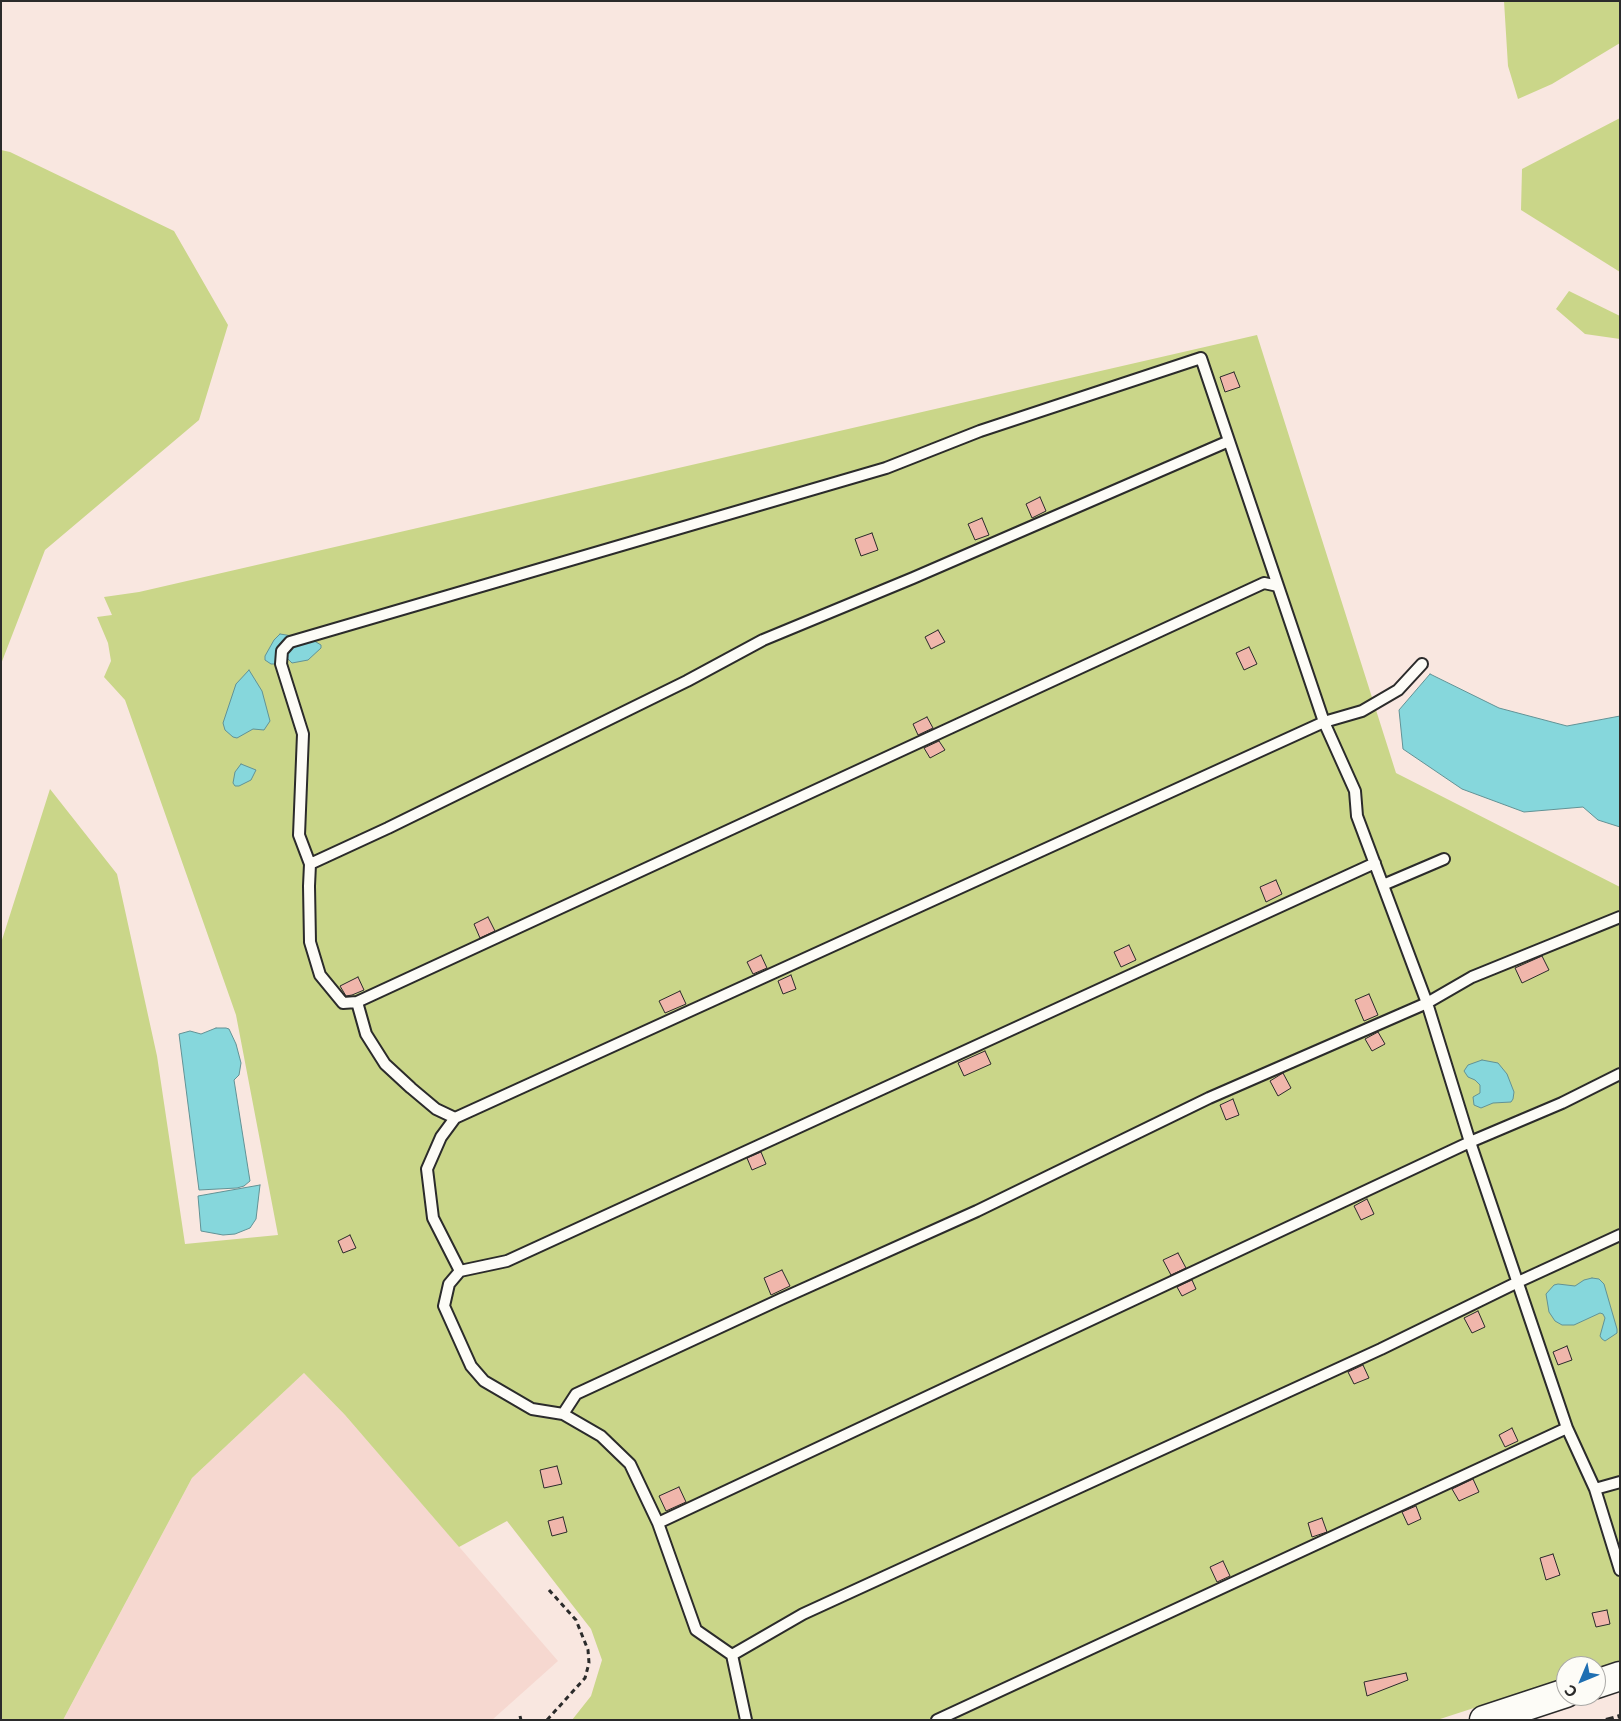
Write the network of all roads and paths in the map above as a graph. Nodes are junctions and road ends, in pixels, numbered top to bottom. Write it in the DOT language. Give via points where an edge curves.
graph roads {
  1 [pos="1229,441"];
  2 [pos="1278,586"];
  3 [pos="1422,664"];
  4 [pos="1324,722"];
  5 [pos="1444,859"];
  6 [pos="1375,863"];
  7 [pos="310,864"];
  8 [pos="1383,885"];
  9 [pos="1620,917"];
  10 [pos="357,1002"];
  11 [pos="1427,1003"];
  12 [pos="1620,1074"];
  13 [pos="455,1118"];
  14 [pos="1470,1142"];
  15 [pos="1620,1235"];
  16 [pos="460,1271"];
  17 [pos="1518,1282"];
  18 [pos="564,1414"];
  19 [pos="1567,1428"];
  20 [pos="1620,1482"];
  21 [pos="1595,1490"];
  22 [pos="658,1523"];
  23 [pos="1620,1570"];
  24 [pos="549,1590"];
  25 [pos="732,1655"];
  26 [pos="1620,1676"];
  27 [pos="1606,1681"];
  28 [pos="1556,1696"];
  29 [pos="547,1720"];
  30 [pos="746,1720"];
  31 [pos="937,1720"];
  32 [pos="1484,1720"];
  1 -- 2 [label="lane"];
  1 -- 7 [label="lane" via="763,640 678,686"];
  1 -- 7 [label="lane" via="1201,358 980,431 886,468 290,642 282,652 281,664 303,734 299,835"];
  2 -- 4 [label="lane"];
  2 -- 10 [label="lane" via="1264,584 1255,588"];
  3 -- 4 [label="lane" via="1398,690 1362,711"];
  4 -- 6 [label="lane" via="1355,791 1357,816"];
  4 -- 13 [label="lane"];
  5 -- 8 [label="lane"];
  6 -- 8 [label="lane"];
  6 -- 16 [label="lane" via="507,1261"];
  7 -- 10 [label="lane" via="310,942 320,975 343,1003"];
  8 -- 11 [label="lane"];
  9 -- 11 [label="lane" via="1472,977"];
  10 -- 13 [label="lane" via="366,1034 385,1064 436,1109"];
  11 -- 14 [label="lane"];
  11 -- 18 [label="lane" via="1209,1098 977,1211 576,1394"];
  12 -- 14 [label="lane"];
  13 -- 16 [label="lane" via="441,1137 427,1169 433,1218"];
  14 -- 17 [label="lane"];
  14 -- 22 [label="lane"];
  15 -- 17 [label="lane"];
  16 -- 18 [label="lane" via="449,1284 444,1306 471,1366 484,1381 532,1409"];
  17 -- 19 [label="lane"];
  17 -- 25 [label="lane" via="1381,1349 803,1614"];
  18 -- 22 [label="lane" via="600,1436 630,1464"];
  19 -- 21 [label="lane"];
  19 -- 31 [label="lane"];
  20 -- 21 [label="lane"];
  21 -- 23 [label="lane"];
  22 -- 25 [label="lane" via="696,1630"];
  24 -- 29 [label="path" via="576,1620 590,1663 585,1678"];
  25 -- 30 [label="lane"];
  26 -- 27 [label="street"];
  28 -- 32 [label="street"];
}
